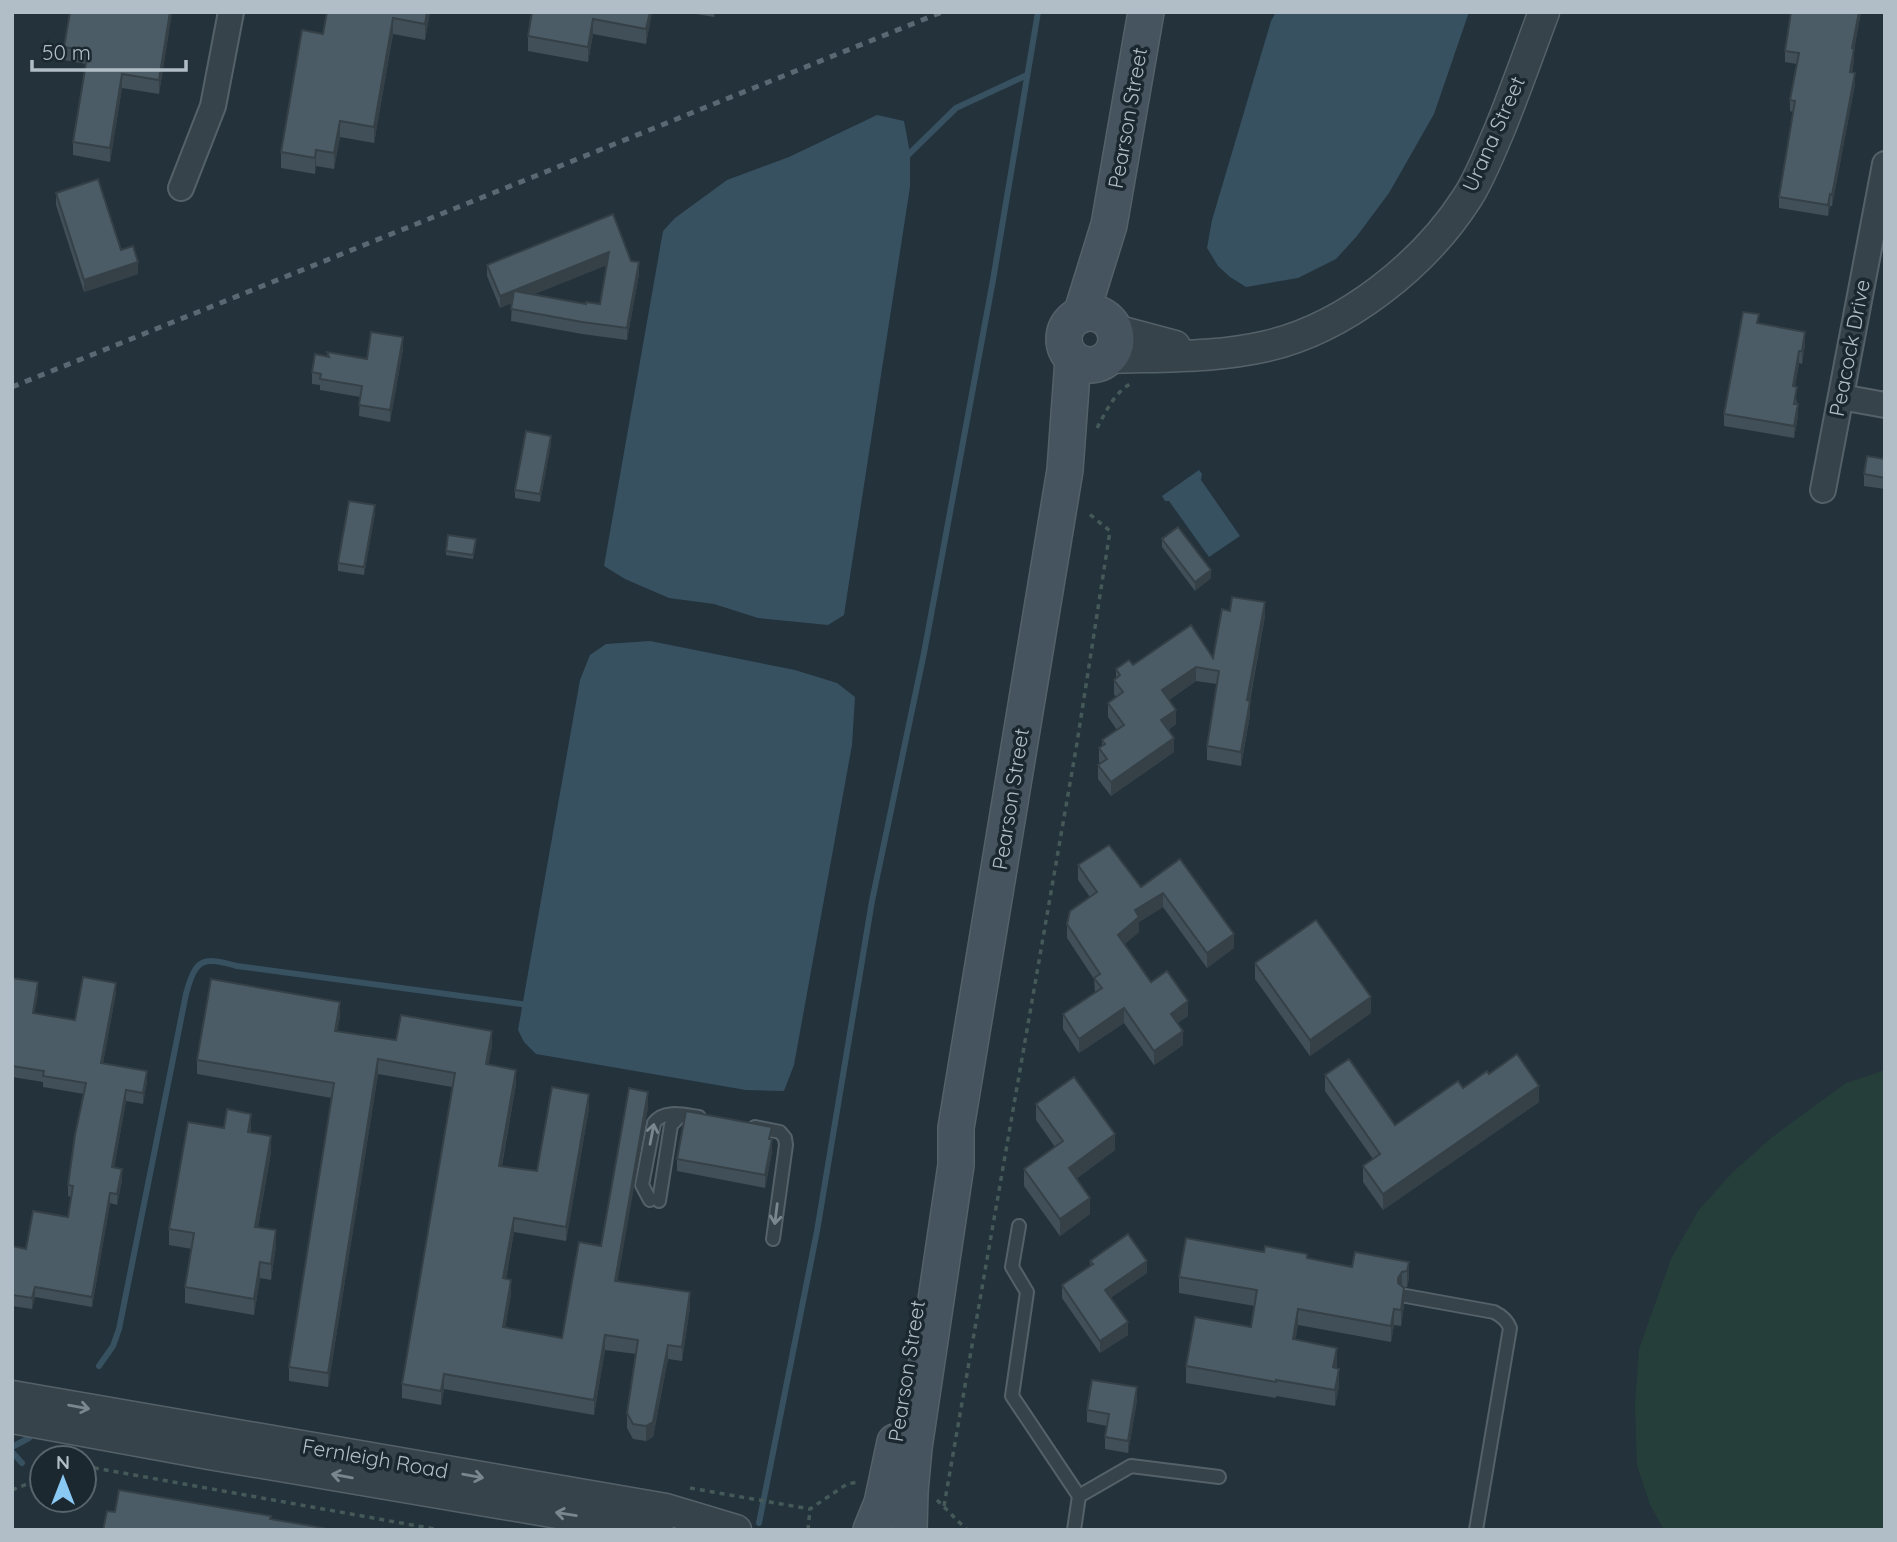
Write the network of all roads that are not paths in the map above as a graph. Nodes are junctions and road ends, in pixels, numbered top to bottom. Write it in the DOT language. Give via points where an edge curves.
graph roads {
  1 [pos="231,12"];
  2 [pos="1146,12"];
  3 [pos="1544,12"];
  4 [pos="1885,165"];
  5 [pos="181,188"];
  6 [pos="1097,341"];
  7 [pos="1841,397"];
  8 [pos="1885,405"];
  9 [pos="1823,490"];
  10 [pos="685,1115"];
  11 [pos="714,1120"];
  12 [pos="740,1125"];
  13 [pos="956,1128"];
  14 [pos="1019,1226"];
  15 [pos="773,1239"];
  16 [pos="1406,1296"];
  17 [pos="12,1396"];
  18 [pos="12,1418"];
  19 [pos="1219,1477"];
  20 [pos="1079,1496"];
  21 [pos="658,1530"];
  22 [pos="736,1530"];
  23 [pos="871,1530"];
  24 [pos="909,1530"];
  25 [pos="1074,1530"];
  26 [pos="1476,1530"];
  1 -- 5 [label="street" via="213,106"];
  2 -- 6 [label="main road, Pearson Street" via="1109,225"];
  3 -- 6 [label="street, Urana Street" via="1488,158 1468,197 1440,235 1382,289 1328,323 1267,346 1209,355"];
  4 -- 7 [label="street, Peacock Drive"];
  6 -- 13 [label="main road, Pearson Street" via="1065,470"];
  7 -- 8 [label="street"];
  7 -- 9 [label="street, Peacock Drive"];
  10 -- 10 [label="lane, one-way" via="671,1125 654,1200 642,1185 654,1122 662,1115"];
  10 -- 11 [label="lane"];
  12 -- 15 [label="lane, one-way" via="780,1132 785,1138"];
  13 -- 23 [label="main road, Pearson Street" via="943,1164 890,1473"];
  13 -- 24 [label="main road, Pearson Street" via="956,1165 914,1448"];
  14 -- 20 [label="lane" via="1012,1267 1027,1292 1013,1396"];
  16 -- 26 [label="lane" via="1494,1312 1510,1328"];
  17 -- 22 [label="street, Fernleigh Road, one-way" via="666,1509"];
  21 -- 18 [label="street, Fernleigh Road, one-way"];
  19 -- 20 [label="lane" via="1131,1466"];
  20 -- 25 [label="lane"];
}
